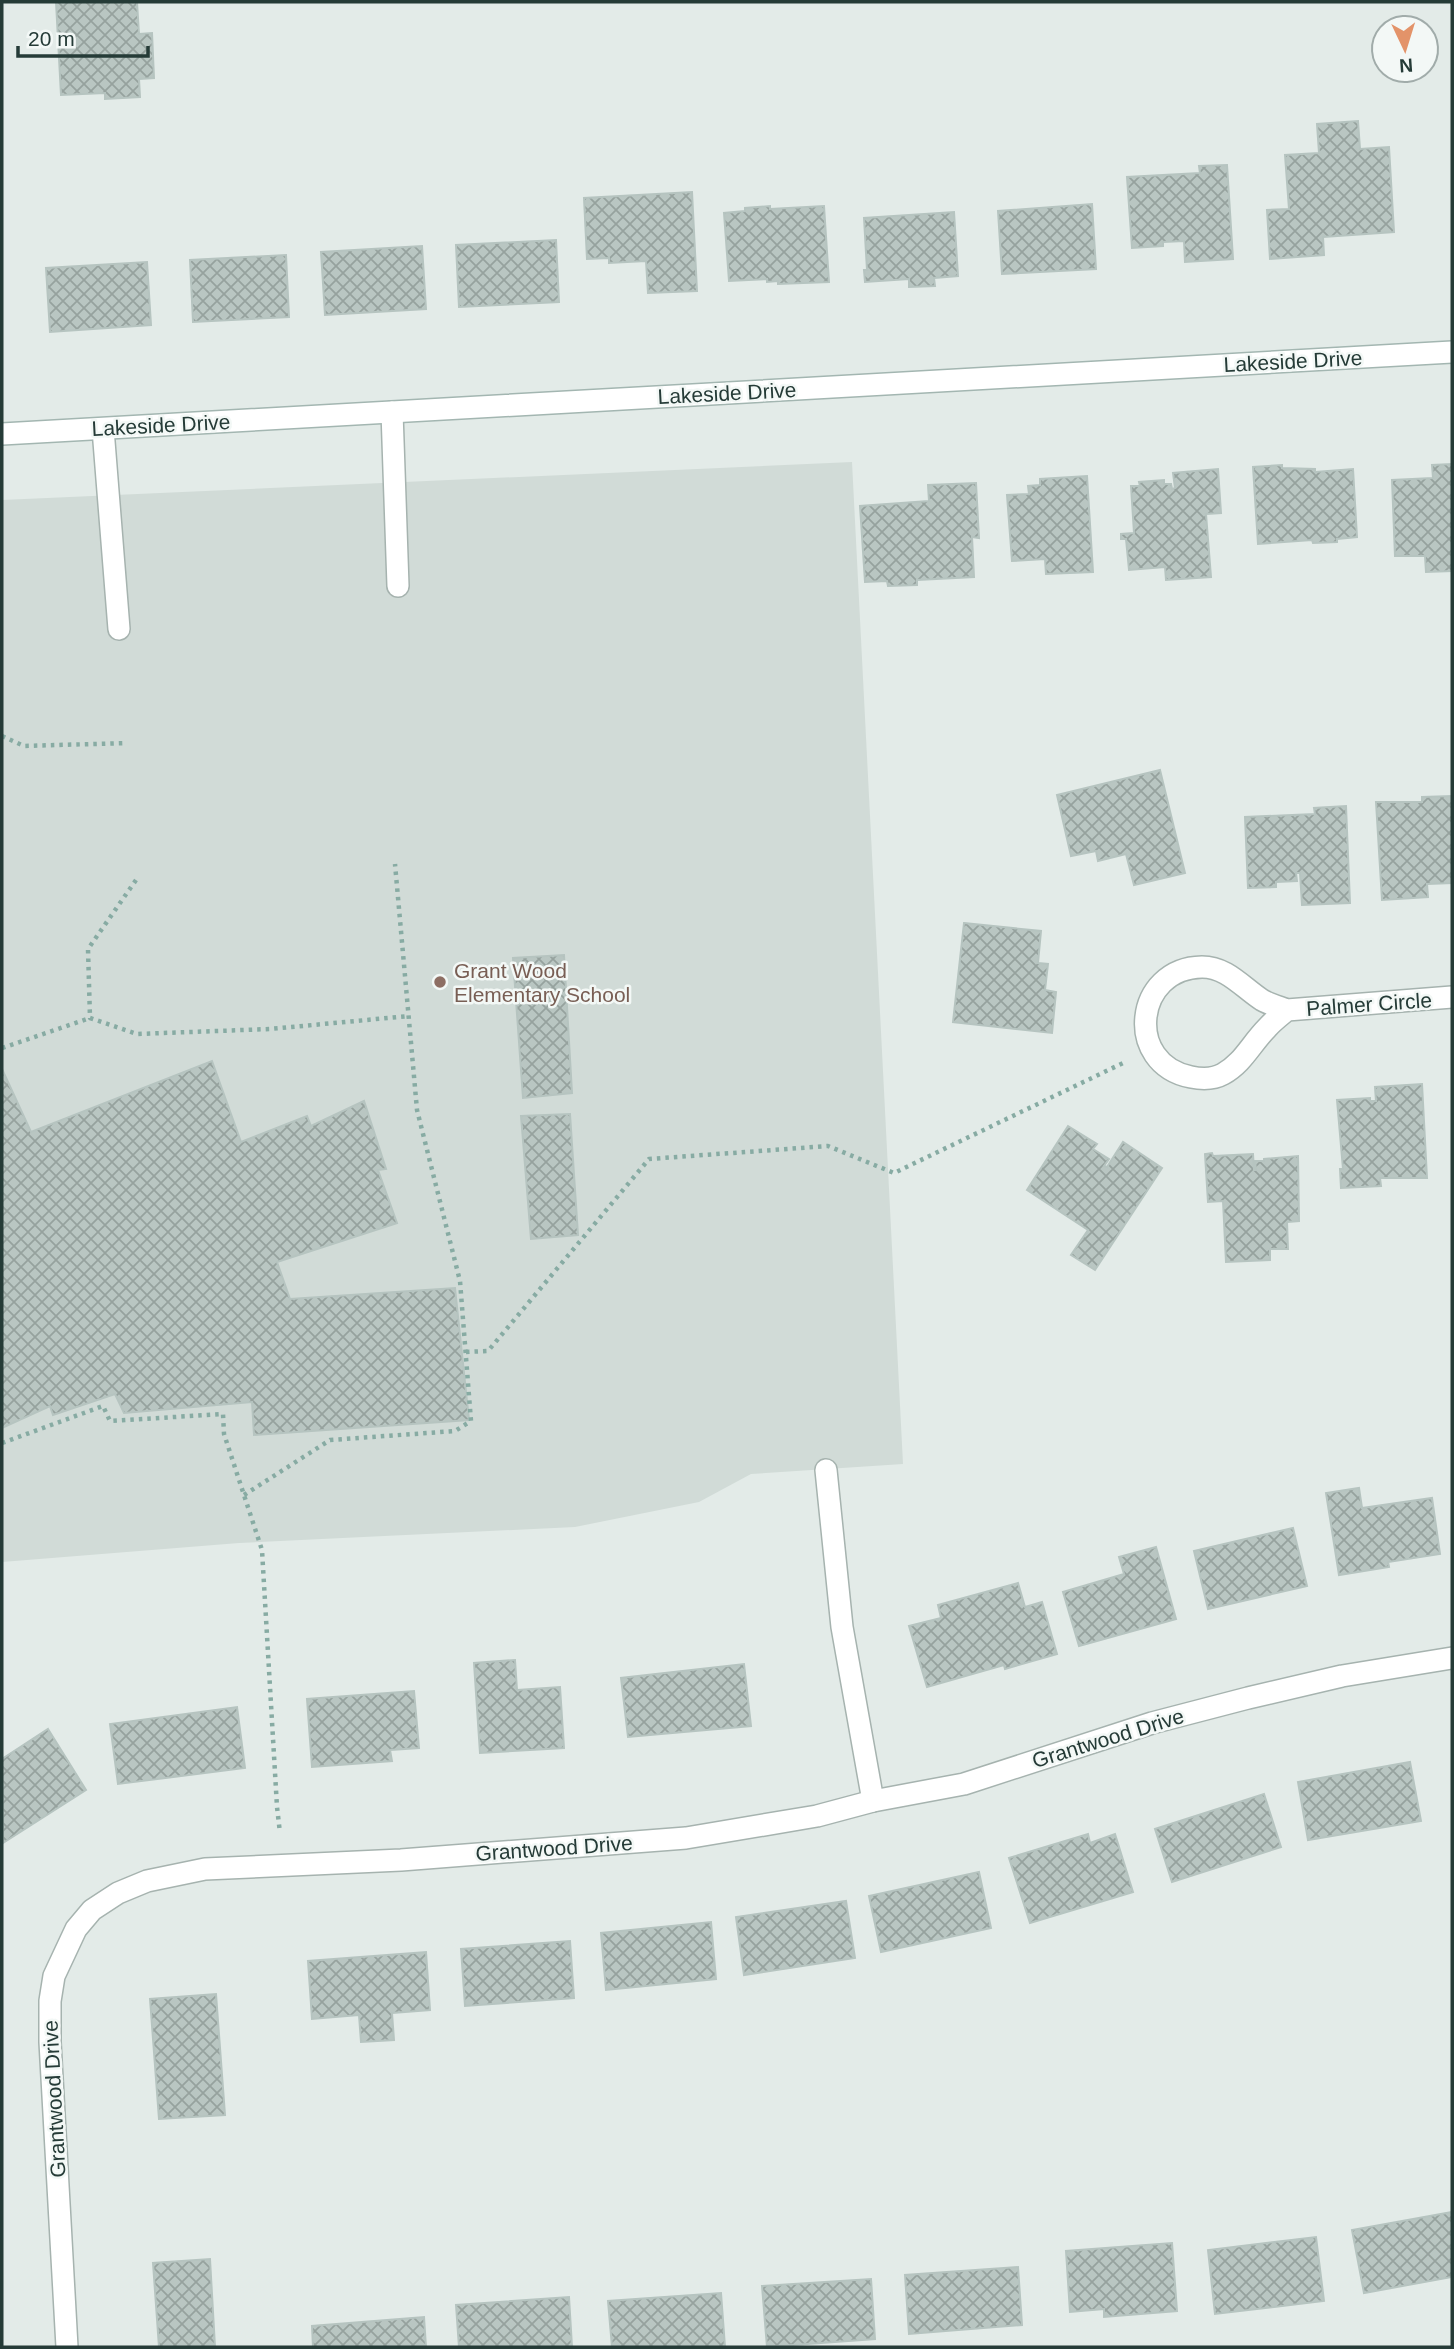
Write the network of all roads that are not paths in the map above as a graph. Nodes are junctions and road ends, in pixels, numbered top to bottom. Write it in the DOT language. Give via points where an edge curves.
graph roads {
  1 [pos="1452,352"];
  2 [pos="392,412"];
  3 [pos="103,429"];
  4 [pos="2,434"];
  5 [pos="398,586"];
  6 [pos="119,629"];
  7 [pos="1452,997"];
  8 [pos="1287,1010"];
  9 [pos="825,1471"];
  10 [pos="1452,1658"];
  11 [pos="873,1801"];
  12 [pos="67,2347"];
  1 -- 2 [label="street, Lakeside Drive"];
  2 -- 3 [label="street, Lakeside Drive"];
  2 -- 5 [label="street"];
  3 -- 4 [label="street, Lakeside Drive"];
  3 -- 6 [label="street"];
  7 -- 8 [label="street, Palmer Circle"];
  8 -- 8 [label="street, Palmer Circle" via="1262,1001 1223,971 1185,969 1154,992 1146,1010 1145,1031 1151,1050 1164,1065 1199,1079 1219,1076 1236,1066"];
  9 -- 11 [label="street" via="842,1627"];
  10 -- 11 [label="street, Grantwood Drive" via="1342,1676 1248,1698 1152,1723 964,1784"];
  11 -- 12 [label="street, Grantwood Drive" via="817,1816 687,1838 401,1860 205,1869 147,1881 92,1910 76,1929 54,1976 50,2001"];
}
